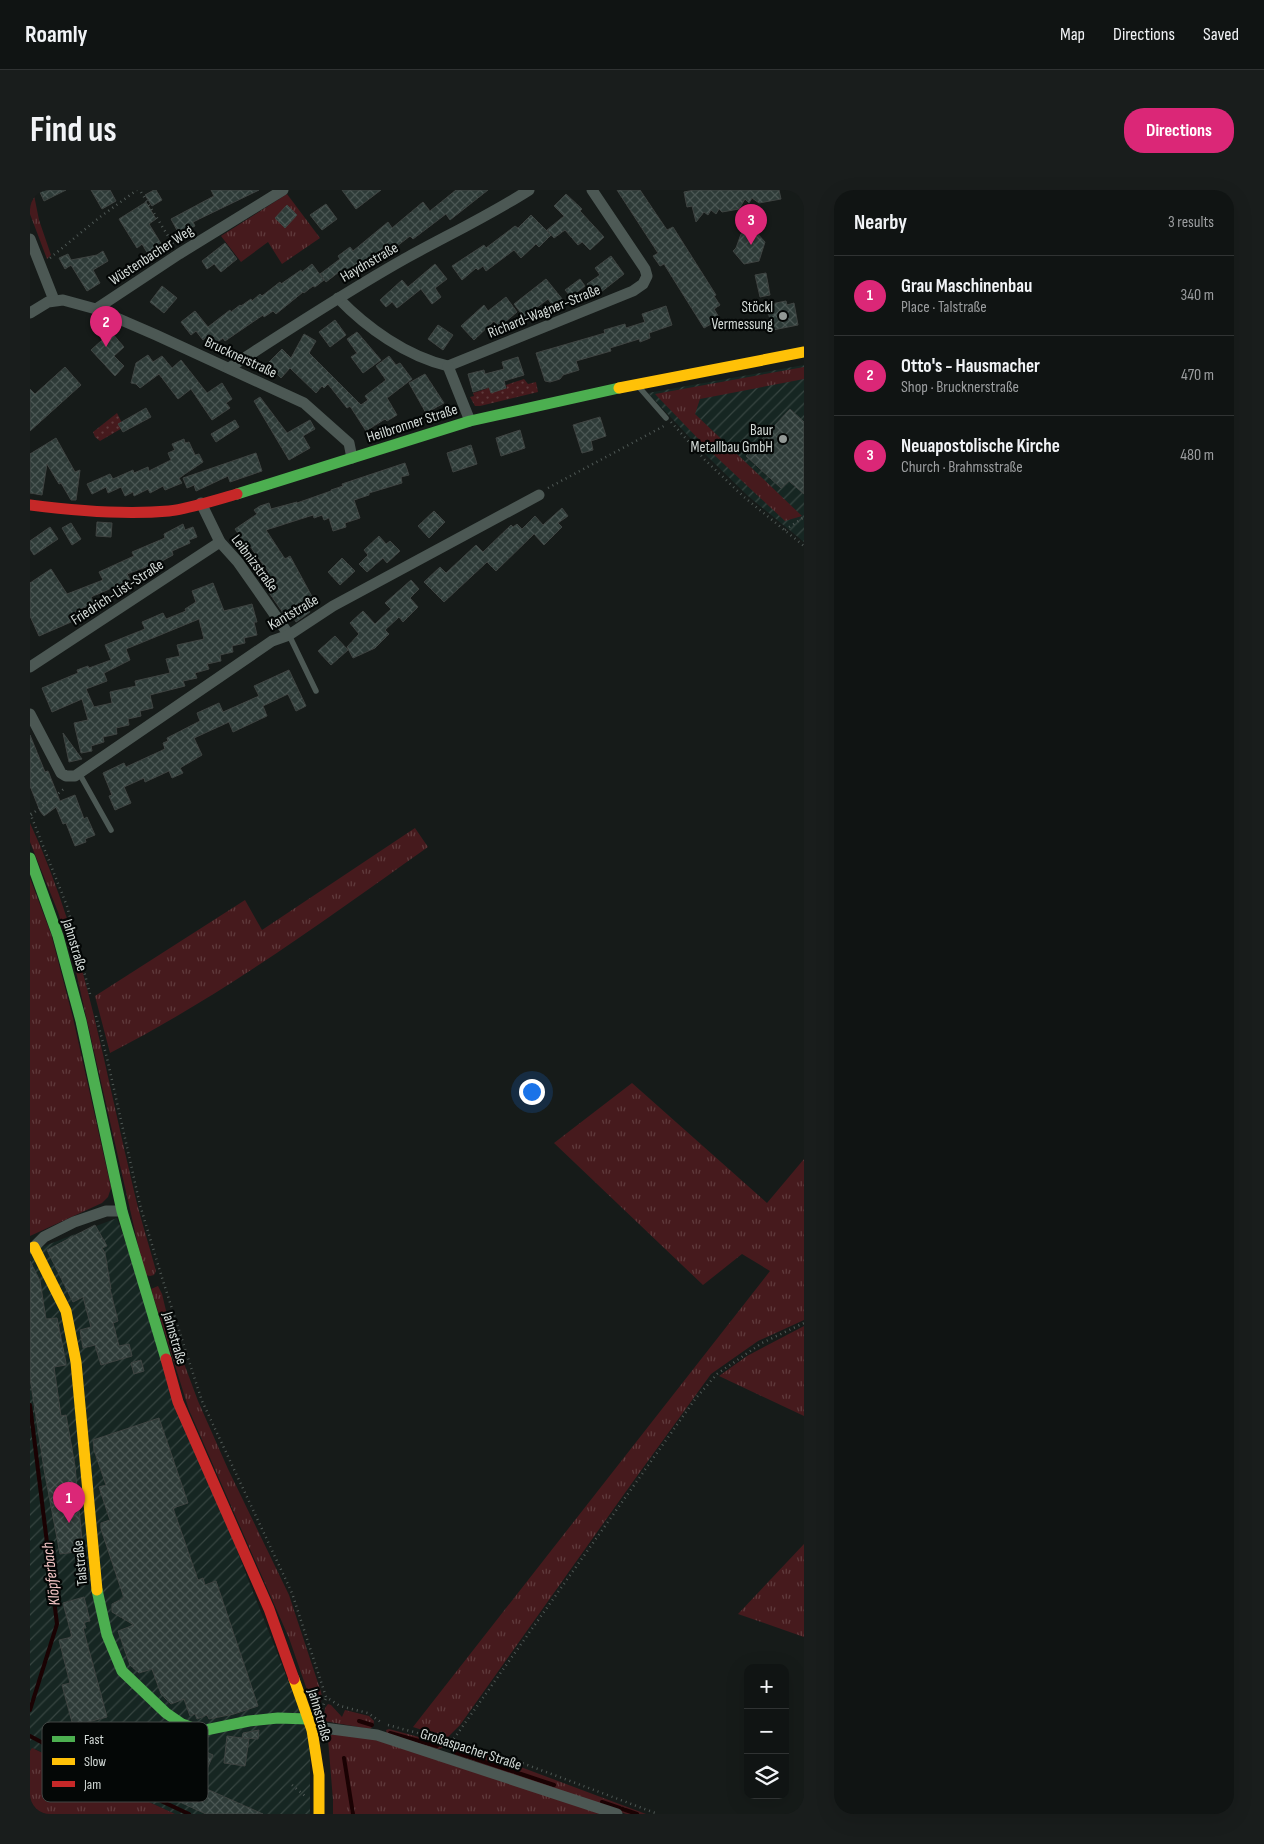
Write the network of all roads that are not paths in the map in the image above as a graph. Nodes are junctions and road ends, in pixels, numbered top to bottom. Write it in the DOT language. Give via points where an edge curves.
graph roads {
  1 [pos="283,190"];
  2 [pos="529,190"];
  3 [pos="592,190"];
  4 [pos="30,239"];
  5 [pos="338,298"];
  6 [pos="54,300"];
  7 [pos="96,309"];
  8 [pos="30,313"];
  9 [pos="804,352"];
  10 [pos="448,366"];
  11 [pos="229,368"];
  12 [pos="637,384"];
  13 [pos="668,420"];
  14 [pos="470,421"];
  15 [pos="352,458"];
  16 [pos="539,495"];
  17 [pos="201,503"];
  18 [pos="30,505"];
  19 [pos="220,542"];
  20 [pos="289,635"];
  21 [pos="30,667"];
  22 [pos="316,691"];
  23 [pos="30,714"];
  24 [pos="75,775"];
  25 [pos="111,830"];
  26 [pos="30,858"];
  27 [pos="122,1211"];
  28 [pos="32,1247"];
  29 [pos="179,1722"];
  30 [pos="310,1724"];
  31 [pos="208,1730"];
  32 [pos="319,1814"];
  33 [pos="617,1814"];
  1 -- 7 [label="street, Wüstenbacher Weg"];
  2 -- 5 [label="street, Haydnstraße"];
  3 -- 10 [label="street, Richard-Wagner-Straße" via="645,269 647,276 643,284 633,291"];
  4 -- 6 [label="street"];
  5 -- 10 [label="street" via="356,316 402,348 417,357"];
  5 -- 11 [label="street, Haydnstraße"];
  6 -- 7 [label="street"];
  6 -- 8 [label="street"];
  7 -- 11 [label="street, Brucknerstraße"];
  9 -- 12 [label="street, Heilbronner Straße"];
  10 -- 14 [label="street"];
  11 -- 15 [label="street, Brucknerstraße" via="304,403 348,443"];
  12 -- 13 [label="lane"];
  12 -- 14 [label="street, Heilbronner Straße"];
  14 -- 15 [label="street, Heilbronner Straße"];
  15 -- 17 [label="street, Heilbronner Straße"];
  16 -- 20 [label="street, Kantstraße" via="333,606"];
  17 -- 18 [label="street, Heilbronner Straße" via="171,511 125,512"];
  17 -- 19 [label="street, Leibnizstraße"];
  19 -- 20 [label="street, Leibnizstraße" via="238,562"];
  19 -- 21 [label="street, Friedrich-List-Straße"];
  20 -- 22 [label="lane, Leibnizstraße"];
  20 -- 24 [label="street, Kantstraße" via="272,641"];
  23 -- 24 [label="street" via="61,773"];
  24 -- 25 [label="lane"];
  26 -- 27 [label="street, Jahnstraße" via="58,936 81,1021"];
  27 -- 28 [label="street" via="106,1211 74,1222"];
  27 -- 30 [label="street, Jahnstraße" via="178,1402 269,1609"];
  28 -- 29 [label="street, Talstraße" via="66,1311 76,1362 86,1428 96,1583 107,1635 122,1671"];
  30 -- 31 [label="street, Talstraße" via="278,1718"];
  30 -- 32 [label="street, Jahnstraße" via="319,1775"];
  30 -- 33 [label="street, Großaspacher Straße" via="377,1735"];
}
